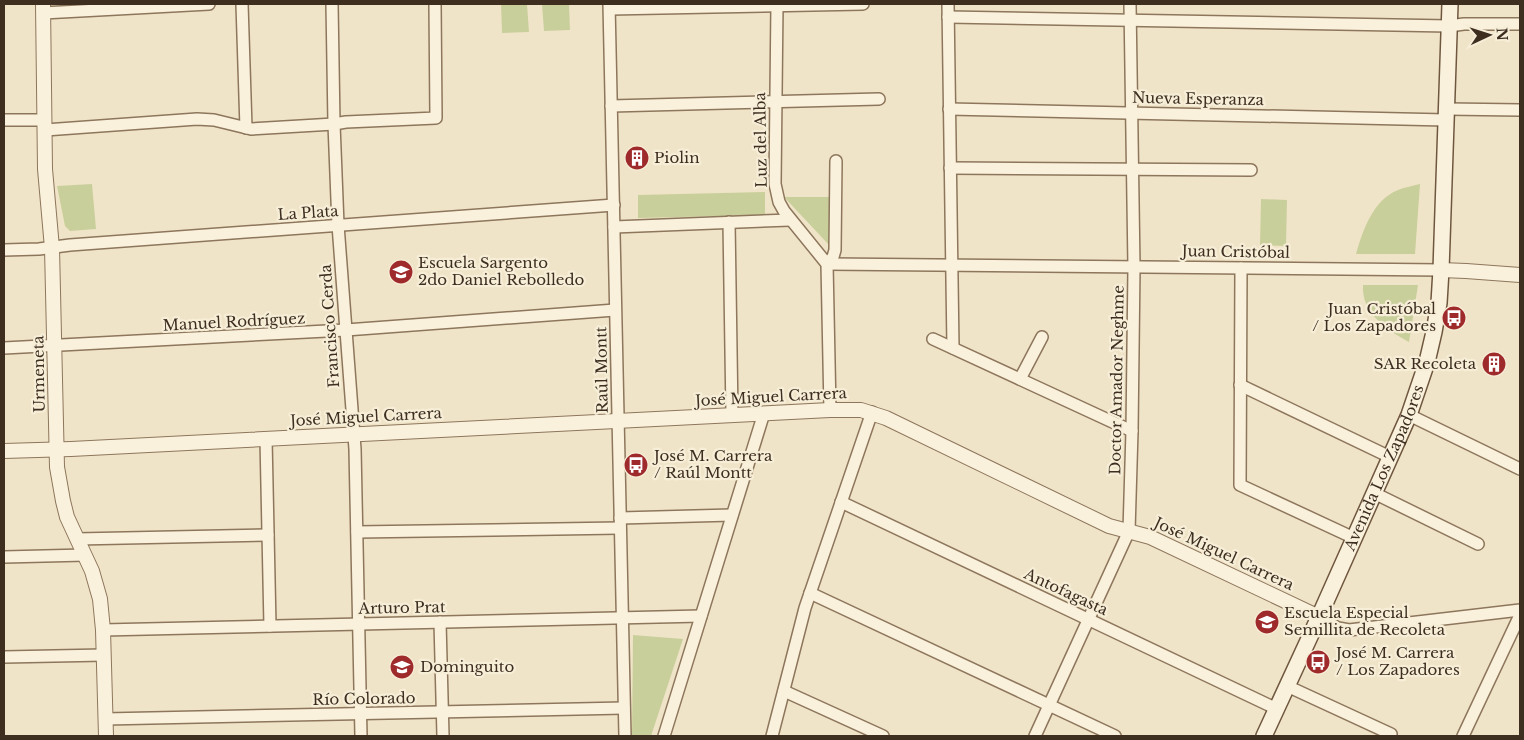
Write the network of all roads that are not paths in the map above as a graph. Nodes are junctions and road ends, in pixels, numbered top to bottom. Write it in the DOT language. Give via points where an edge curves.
graph roads {
  1 [pos="209,4"];
  2 [pos="242,4"];
  3 [pos="332,4"];
  4 [pos="435,4"];
  5 [pos="863,4"];
  6 [pos="948,4"];
  7 [pos="1130,4"];
  8 [pos="1450,4"];
  9 [pos="777,5"];
  10 [pos="609,7"];
  11 [pos="43,9"];
  12 [pos="948,17"];
  13 [pos="1130,20"];
  14 [pos="1520,24"];
  15 [pos="1449,26"];
  16 [pos="879,99"];
  17 [pos="775,102"];
  18 [pos="611,106"];
  19 [pos="949,109"];
  20 [pos="1520,110"];
  21 [pos="1131,113"];
  22 [pos="1446,114"];
  23 [pos="4,120"];
  24 [pos="334,124"];
  25 [pos="45,125"];
  26 [pos="246,128"];
  27 [pos="836,161"];
  28 [pos="950,168"];
  29 [pos="1132,169"];
  30 [pos="1251,170"];
  31 [pos="614,206"];
  32 [pos="790,220"];
  33 [pos="729,222"];
  34 [pos="338,226"];
  35 [pos="614,227"];
  36 [pos="52,248"];
  37 [pos="4,250"];
  38 [pos="827,264"];
  39 [pos="952,264"];
  40 [pos="1134,267"];
  41 [pos="1241,268"];
  42 [pos="1441,270"];
  43 [pos="1520,275"];
  44 [pos="615,310"];
  45 [pos="346,330"];
  46 [pos="1042,337"];
  47 [pos="933,339"];
  48 [pos="55,346"];
  49 [pos="4,348"];
  50 [pos="953,348"];
  51 [pos="1020,380"];
  52 [pos="1240,385"];
  53 [pos="830,410"];
  54 [pos="872,412"];
  55 [pos="764,413"];
  56 [pos="732,415"];
  57 [pos="1409,415"];
  58 [pos="618,421"];
  59 [pos="1132,431"];
  60 [pos="354,434"];
  61 [pos="266,439"];
  62 [pos="57,450"];
  63 [pos="4,451"];
  64 [pos="1390,457"];
  65 [pos="1520,469"];
  66 [pos="1374,493"];
  67 [pos="842,502"];
  68 [pos="732,515"];
  69 [pos="620,523"];
  70 [pos="1129,531"];
  71 [pos="357,532"];
  72 [pos="268,535"];
  73 [pos="1354,538"];
  74 [pos="77,539"];
  75 [pos="1478,544"];
  76 [pos="85,555"];
  77 [pos="4,557"];
  78 [pos="810,593"];
  79 [pos="1520,610"];
  80 [pos="1520,615"];
  81 [pos="701,616"];
  82 [pos="622,617"];
  83 [pos="1319,617"];
  84 [pos="1088,619"];
  85 [pos="440,622"];
  86 [pos="359,624"];
  87 [pos="270,626"];
  88 [pos="103,630"];
  89 [pos="104,655"];
  90 [pos="4,658"];
  91 [pos="1287,686"];
  92 [pos="784,691"];
  93 [pos="1049,705"];
  94 [pos="624,708"];
  95 [pos="1277,709"];
  96 [pos="442,712"];
  97 [pos="360,714"];
  98 [pos="105,719"];
  99 [pos="1391,734"];
  100 [pos="106,736"];
  101 [pos="361,736"];
  102 [pos="443,736"];
  103 [pos="625,736"];
  104 [pos="664,736"];
  105 [pos="772,736"];
  106 [pos="883,736"];
  107 [pos="1035,736"];
  108 [pos="1115,736"];
  109 [pos="1264,736"];
  110 [pos="1463,736"];
  1 -- 11 [label="street"];
  2 -- 26 [label="street"];
  3 -- 24 [label="street, Francisco Cerda"];
  4 -- 24 [label="street" via="436,118"];
  5 -- 9 [label="street"];
  6 -- 12 [label="street"];
  7 -- 13 [label="street, Doctor Amador Neghme"];
  8 -- 15 [label="main road, Avenida Los Zapadores"];
  9 -- 10 [label="street"];
  9 -- 17 [label="street, Luz del Alba"];
  10 -- 18 [label="street, Raúl Montt"];
  11 -- 25 [label="street, Urmeneta"];
  12 -- 13 [label="street"];
  12 -- 19 [label="street"];
  13 -- 15 [label="street"];
  13 -- 21 [label="street, Doctor Amador Neghme"];
  14 -- 15 [label="street"];
  15 -- 22 [label="main road, Avenida Los Zapadores"];
  16 -- 17 [label="street"];
  17 -- 18 [label="street"];
  17 -- 32 [label="street, Luz del Alba" via="775,184"];
  18 -- 31 [label="street, Raúl Montt"];
  19 -- 21 [label="street, Nueva Esperanza"];
  19 -- 28 [label="street"];
  20 -- 22 [label="street, Nueva Esperanza"];
  21 -- 22 [label="street, Nueva Esperanza"];
  21 -- 29 [label="street, Doctor Amador Neghme"];
  22 -- 42 [label="main road, Avenida Los Zapadores"];
  23 -- 25 [label="street"];
  24 -- 26 [label="street"];
  24 -- 34 [label="street, Francisco Cerda"];
  25 -- 26 [label="street" via="197,119"];
  25 -- 36 [label="street, Urmeneta"];
  27 -- 38 [label="street" via="835,250"];
  28 -- 29 [label="street"];
  28 -- 39 [label="street"];
  29 -- 30 [label="street"];
  29 -- 40 [label="street, Doctor Amador Neghme"];
  31 -- 34 [label="street, La Plata"];
  31 -- 35 [label="street, Raúl Montt"];
  32 -- 33 [label="street"];
  32 -- 38 [label="street, Luz del Alba"];
  33 -- 35 [label="street"];
  33 -- 56 [label="street"];
  34 -- 36 [label="street, La Plata"];
  34 -- 45 [label="street, Francisco Cerda"];
  35 -- 44 [label="street, Raúl Montt"];
  36 -- 37 [label="street, La Plata"];
  36 -- 48 [label="street, Urmeneta"];
  38 -- 39 [label="street"];
  38 -- 53 [label="street"];
  39 -- 40 [label="street, Juan Cristóbal"];
  39 -- 50 [label="street"];
  40 -- 41 [label="street, Juan Cristóbal"];
  40 -- 59 [label="street, Doctor Amador Neghme"];
  41 -- 42 [label="street, Juan Cristóbal"];
  41 -- 52 [label="street"];
  42 -- 43 [label="street, Juan Cristóbal"];
  42 -- 57 [label="main road, Avenida Los Zapadores" via="1434,332"];
  44 -- 45 [label="street, Manuel Rodríguez"];
  44 -- 58 [label="street, Raúl Montt"];
  45 -- 48 [label="street, Manuel Rodríguez"];
  45 -- 60 [label="street, Francisco Cerda"];
  46 -- 51 [label="street"];
  47 -- 50 [label="street"];
  48 -- 49 [label="street, Manuel Rodríguez"];
  48 -- 62 [label="street, Urmeneta"];
  50 -- 51 [label="street"];
  51 -- 59 [label="street"];
  52 -- 64 [label="street"];
  52 -- 73 [label="street" via="1240,485"];
  53 -- 54 [label="street, José Miguel Carrera"];
  53 -- 55 [label="street, José Miguel Carrera"];
  54 -- 67 [label="street"];
  54 -- 70 [label="street, José Miguel Carrera" via="1109,526"];
  55 -- 56 [label="street, José Miguel Carrera"];
  55 -- 68 [label="street"];
  56 -- 58 [label="street, José Miguel Carrera"];
  57 -- 64 [label="main road, Avenida Los Zapadores"];
  57 -- 65 [label="street"];
  58 -- 60 [label="street, José Miguel Carrera"];
  58 -- 69 [label="street, Raúl Montt"];
  59 -- 70 [label="street, Doctor Amador Neghme"];
  60 -- 61 [label="street, José Miguel Carrera"];
  60 -- 71 [label="street, Francisco Cerda"];
  61 -- 62 [label="street, José Miguel Carrera"];
  61 -- 72 [label="street"];
  62 -- 63 [label="street, José Miguel Carrera"];
  62 -- 74 [label="street, Urmeneta" via="63,501"];
  64 -- 66 [label="main road, Avenida Los Zapadores"];
  66 -- 73 [label="main road, Avenida Los Zapadores"];
  66 -- 75 [label="street"];
  67 -- 78 [label="street"];
  67 -- 84 [label="street, Antofagasta"];
  68 -- 69 [label="street"];
  68 -- 81 [label="street"];
  69 -- 71 [label="street"];
  69 -- 82 [label="street, Raúl Montt"];
  70 -- 83 [label="street, José Miguel Carrera" via="1150,537"];
  70 -- 84 [label="street, Doctor Amador Neghme"];
  71 -- 86 [label="street, Francisco Cerda"];
  72 -- 74 [label="street"];
  72 -- 87 [label="street"];
  73 -- 83 [label="main road, Avenida Los Zapadores"];
  74 -- 76 [label="street, Urmeneta"];
  76 -- 77 [label="street"];
  76 -- 88 [label="street, Urmeneta" via="100,598"];
  78 -- 92 [label="street"];
  78 -- 93 [label="street"];
  79 -- 83 [label="street, José Miguel Carrera" via="1349,630 1338,628"];
  80 -- 110 [label="street"];
  81 -- 82 [label="street, Arturo Prat"];
  81 -- 104 [label="street"];
  82 -- 85 [label="street, Arturo Prat"];
  82 -- 94 [label="street, Raúl Montt"];
  83 -- 91 [label="main road, Avenida Los Zapadores"];
  84 -- 93 [label="street, Doctor Amador Neghme"];
  84 -- 95 [label="street, Antofagasta"];
  85 -- 86 [label="street, Arturo Prat"];
  85 -- 96 [label="street"];
  86 -- 87 [label="street, Arturo Prat"];
  86 -- 97 [label="street, Francisco Cerda"];
  87 -- 88 [label="street, Arturo Prat"];
  88 -- 89 [label="street, Urmeneta"];
  89 -- 90 [label="street"];
  89 -- 98 [label="street, Urmeneta"];
  91 -- 95 [label="main road, Avenida Los Zapadores"];
  91 -- 99 [label="street"];
  92 -- 105 [label="street"];
  92 -- 106 [label="street"];
  93 -- 107 [label="street, Doctor Amador Neghme"];
  93 -- 108 [label="street"];
  94 -- 96 [label="street, Río Colorado"];
  94 -- 103 [label="street, Raúl Montt"];
  95 -- 109 [label="main road, Avenida Los Zapadores"];
  96 -- 97 [label="street, Río Colorado"];
  96 -- 102 [label="street"];
  97 -- 98 [label="street, Río Colorado"];
  97 -- 101 [label="street, Francisco Cerda"];
  98 -- 100 [label="street, Urmeneta"];
}
